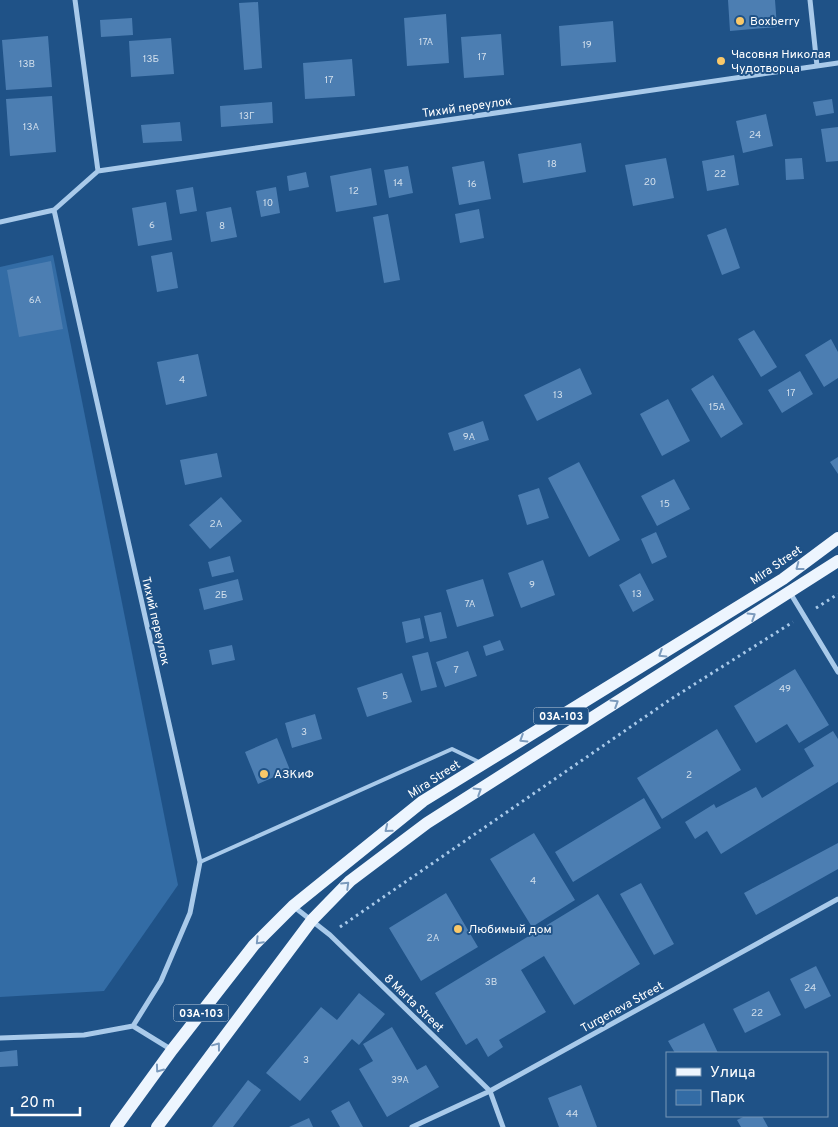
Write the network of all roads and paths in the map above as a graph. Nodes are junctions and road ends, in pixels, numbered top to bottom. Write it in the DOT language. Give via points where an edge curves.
graph roads {
  1 [pos="75,0"];
  2 [pos="810,0"];
  3 [pos="838,63"];
  4 [pos="817,66"];
  5 [pos="98,171"];
  6 [pos="54,210"];
  7 [pos="0,222"];
  8 [pos="838,538"];
  9 [pos="838,560"];
  10 [pos="783,579"];
  11 [pos="790,592"];
  12 [pos="838,594"];
  13 [pos="803,616"];
  14 [pos="838,672"];
  15 [pos="483,764"];
  16 [pos="200,862"];
  17 [pos="838,899"];
  18 [pos="293,906"];
  19 [pos="312,920"];
  20 [pos="330,934"];
  21 [pos="133,1026"];
  22 [pos="0,1038"];
  23 [pos="172,1050"];
  24 [pos="490,1091"];
  25 [pos="116,1127"];
  26 [pos="157,1127"];
  27 [pos="412,1127"];
  28 [pos="503,1127"];
  1 -- 5 [label="street"];
  2 -- 4 [label="street"];
  3 -- 4 [label="street, Тихий переулок"];
  4 -- 5 [label="street, Тихий переулок"];
  5 -- 6 [label="street"];
  6 -- 7 [label="street"];
  6 -- 16 [label="street, Тихий переулок"];
  8 -- 10 [label="main road, Mira Street / 03А-103, one-way"];
  9 -- 11 [label="main road, 03А-103"];
  10 -- 11 [label="street"];
  10 -- 15 [label="main road, Mira Street / 03А-103, one-way"];
  11 -- 13 [label="street"];
  19 -- 11 [label="main road, 03А-103, one-way" via="350,881 427,823"];
  12 -- 13 [label="path"];
  13 -- 14 [label="street"];
  13 -- 20 [label="path" via="670,699"];
  15 -- 16 [label="lane" via="452,748"];
  15 -- 18 [label="main road, Mira Street / 03А-103, one-way" via="423,801"];
  16 -- 21 [label="street, Тихий переулок" via="190,913 161,981"];
  17 -- 24 [label="street, Turgeneva Street"];
  18 -- 19 [label="street, 8 Marta Street"];
  18 -- 23 [label="main road, Mira Street / 03А-103, one-way" via="254,945"];
  19 -- 20 [label="street, 8 Marta Street"];
  26 -- 19 [label="main road, 03А-103, one-way"];
  20 -- 24 [label="street, 8 Marta Street"];
  21 -- 22 [label="street" via="84,1035"];
  21 -- 23 [label="street"];
  23 -- 25 [label="main road, Mira Street / 03А-103, one-way"];
  24 -- 27 [label="street, Turgeneva Street"];
  24 -- 28 [label="street, 8 Marta Street"];
}
